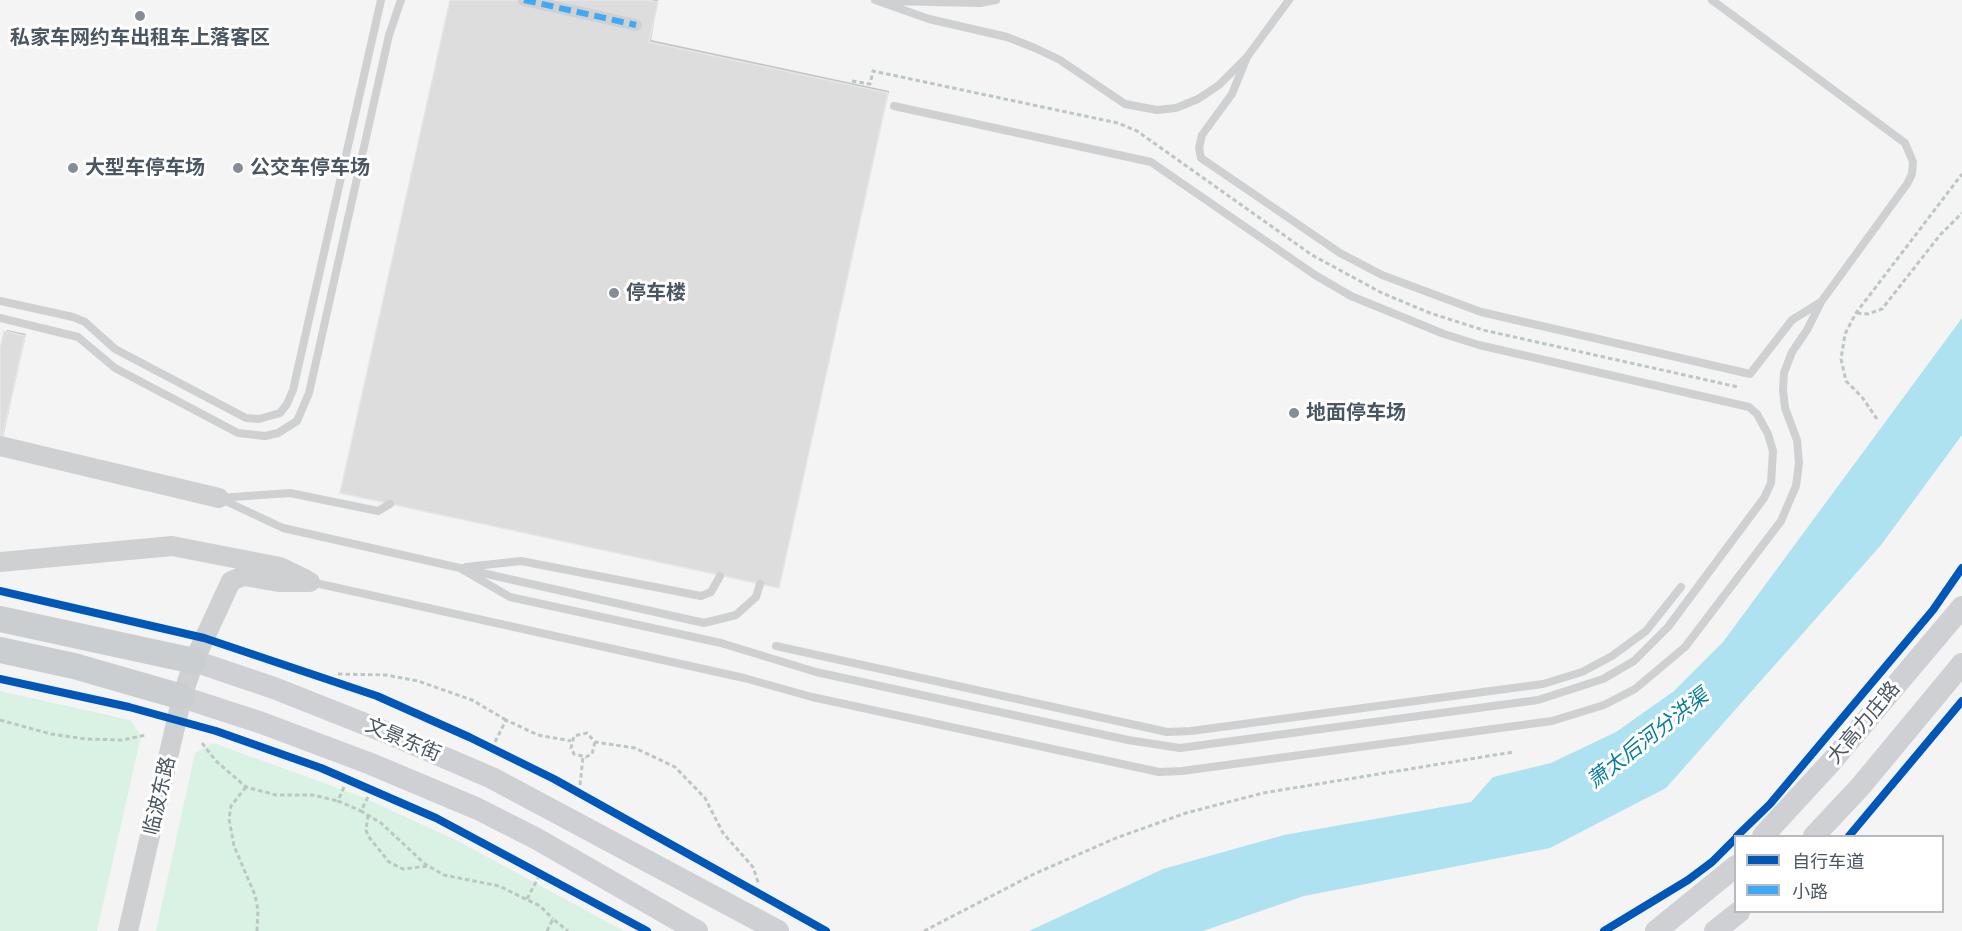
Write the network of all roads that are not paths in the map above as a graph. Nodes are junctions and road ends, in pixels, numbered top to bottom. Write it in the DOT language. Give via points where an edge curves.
graph roads {
  1 [pos="381,0"];
  2 [pos="400,0"];
  3 [pos="524,0"];
  4 [pos="876,0"];
  5 [pos="996,0"];
  6 [pos="1288,0"];
  7 [pos="1712,0"];
  8 [pos="636,25"];
  9 [pos="1247,57"];
  10 [pos="894,106"];
  11 [pos="0,301"];
  12 [pos="1821,302"];
  13 [pos="0,318"];
  14 [pos="0,446"];
  15 [pos="219,498"];
  16 [pos="390,504"];
  17 [pos="0,562"];
  18 [pos="460,568"];
  19 [pos="720,576"];
  20 [pos="310,582"];
  21 [pos="760,584"];
  22 [pos="1682,587"];
  23 [pos="1962,607"];
  24 [pos="0,619"];
  25 [pos="776,646"];
  26 [pos="0,650"];
  27 [pos="194,661"];
  28 [pos="1962,664"];
  29 [pos="182,697"];
  30 [pos="1765,835"];
  31 [pos="1816,835"];
  32 [pos="1734,868"];
  33 [pos="1738,913"];
  34 [pos="128,931"];
  35 [pos="697,931"];
  36 [pos="778,931"];
  37 [pos="1656,931"];
  38 [pos="1715,931"];
  1 -- 11 [label="lane" via="293,390 280,413 246,418 115,349 85,322"];
  2 -- 13 [label="lane" via="309,393 297,421 278,433 238,433 115,368 78,337"];
  3 -- 8 [label="street"];
  4 -- 5 [label="lane"];
  4 -- 9 [label="lane" via="928,20 1007,37 1035,48 1060,60 1125,104 1138,108 1176,108 1198,99"];
  6 -- 9 [label="lane"];
  7 -- 12 [label="lane" via="1905,143 1910,152 1912,174 1907,184"];
  9 -- 12 [label="lane" via="1232,93 1202,135 1201,159 1340,253 1382,275 1481,312 1750,374 1792,320"];
  10 -- 18 [label="lane" via="1151,162 1351,296 1479,345 1749,407 1768,434 1773,451 1771,483 1764,498 1668,627 1634,661 1603,679 1539,700 1180,747 1128,740 816,672 721,643 510,597"];
  12 -- 20 [label="lane" via="1784,373 1785,408 1797,440 1798,463 1796,486 1781,521 1696,633 1662,669 1604,705 1552,721 1159,772"];
  14 -- 15 [label="street"];
  15 -- 16 [label="lane" via="290,493 378,511"];
  15 -- 18 [label="lane" via="283,528"];
  17 -- 20 [label="street" via="172,546 280,567"];
  18 -- 19 [label="lane" via="521,561 701,596 711,591"];
  18 -- 21 [label="lane" via="704,623 736,615 756,597"];
  20 -- 27 [label="street, 临波东路" via="244,576 231,581"];
  22 -- 25 [label="lane" via="1646,631 1612,656 1582,672 1543,684 1191,731 1167,732"];
  23 -- 30 [label="main road, 大高力庄路"];
  24 -- 27 [label="main road, 文景东街"];
  26 -- 29 [label="main road, 文景东街" via="74,666"];
  27 -- 29 [label="street, 临波东路"];
  27 -- 36 [label="main road, 文景东街" via="274,688 492,778"];
  28 -- 31 [label="main road, 大高力庄路"];
  29 -- 34 [label="street, 临波东路"];
  29 -- 35 [label="main road, 文景东街" via="361,760 478,809"];
  32 -- 37 [label="main road"];
  33 -- 38 [label="main road"];
}
